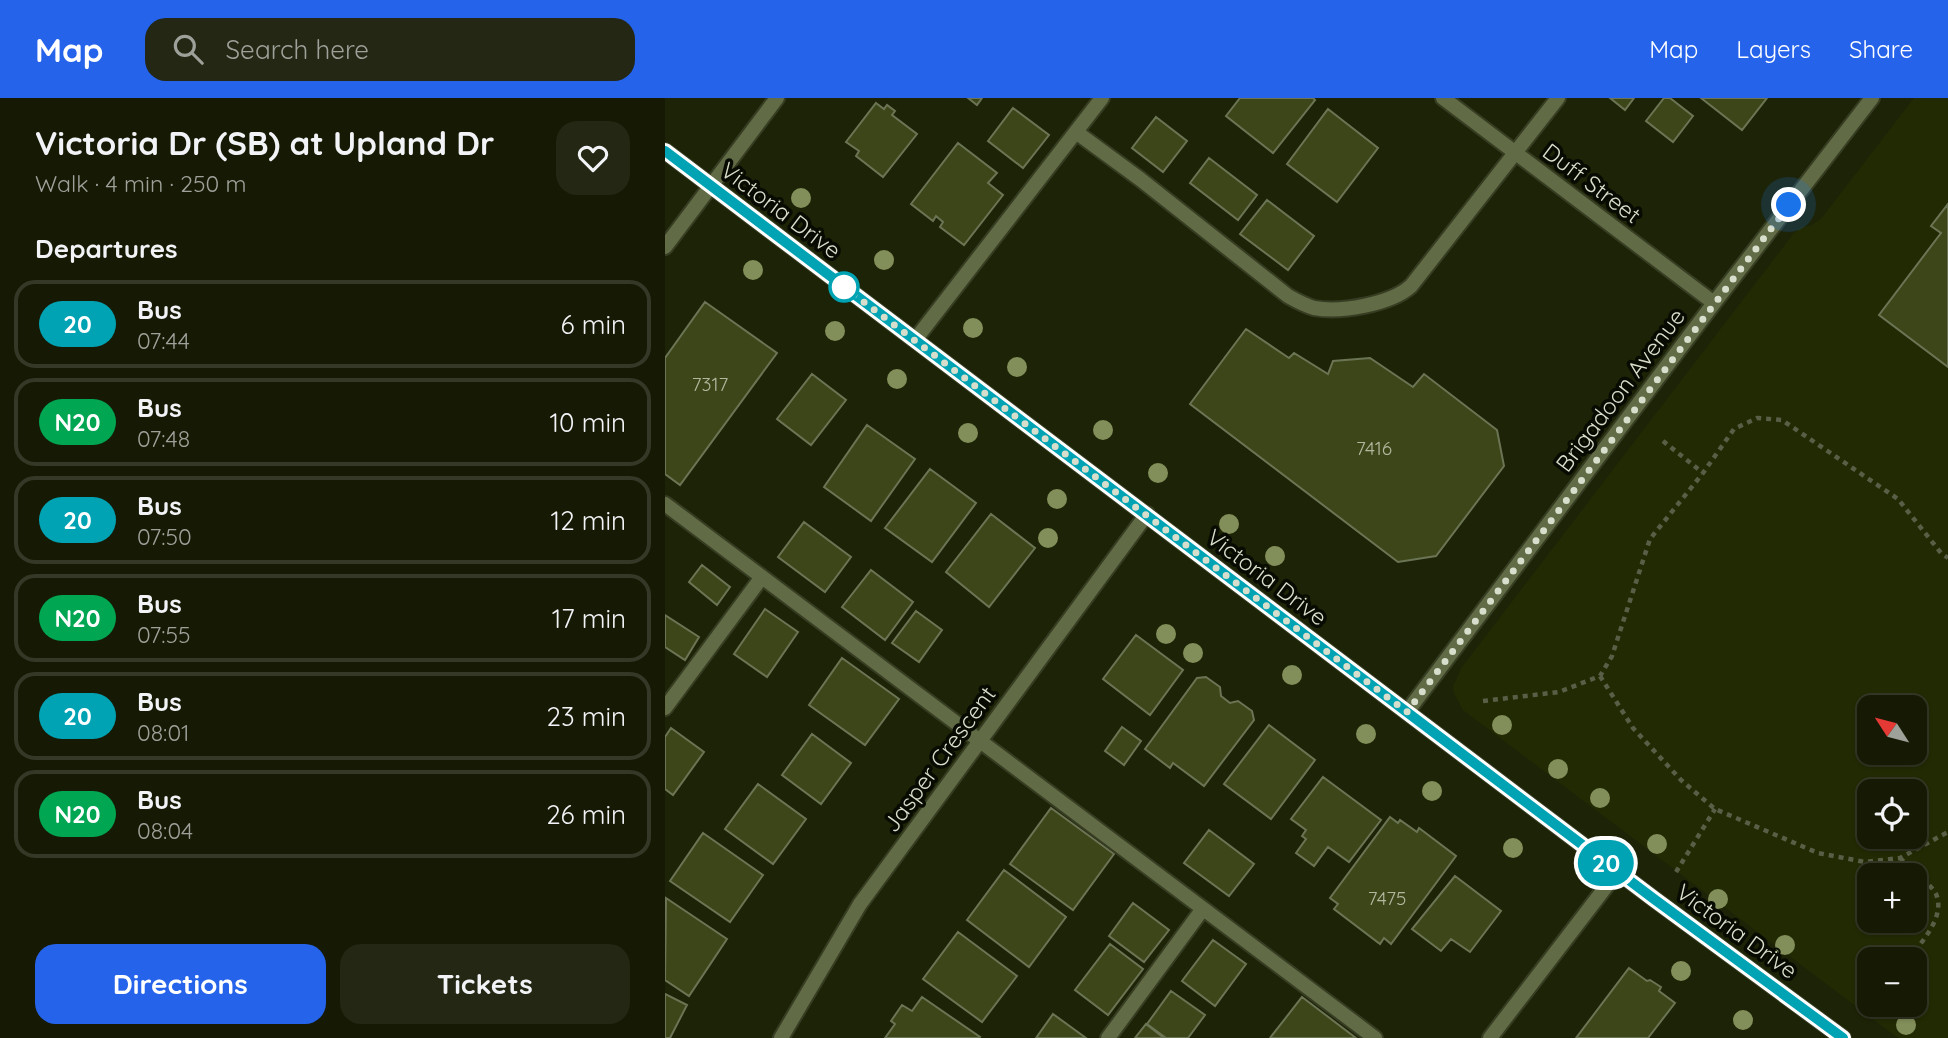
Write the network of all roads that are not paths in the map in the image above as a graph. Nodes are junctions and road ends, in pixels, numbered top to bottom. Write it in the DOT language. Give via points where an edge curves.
graph roads {
  1 [pos="776,98"];
  2 [pos="1102,98"];
  3 [pos="1443,98"];
  4 [pos="1558,98"];
  5 [pos="1872,98"];
  6 [pos="1076,132"];
  7 [pos="665,151"];
  8 [pos="1515,153"];
  9 [pos="710,186"];
  10 [pos="665,247"];
  11 [pos="1714,303"];
  12 [pos="915,340"];
  13 [pos="665,504"];
  14 [pos="1147,514"];
  15 [pos="761,577"];
  16 [pos="665,708"];
  17 [pos="1407,712"];
  18 [pos="980,743"];
  19 [pos="1618,871"];
  20 [pos="1202,910"];
  21 [pos="781,1038"];
  22 [pos="1108,1038"];
  23 [pos="1375,1038"];
  24 [pos="1490,1038"];
  25 [pos="1843,1038"];
  1 -- 9 [label="street"];
  2 -- 6 [label="street"];
  3 -- 8 [label="street, Duff Street"];
  4 -- 8 [label="street"];
  5 -- 11 [label="street, Brigadoon Avenue"];
  6 -- 8 [label="street" via="1288,296 1323,309 1376,303 1403,294"];
  6 -- 12 [label="street"];
  7 -- 9 [label="street, Victoria Drive"];
  8 -- 11 [label="street, Duff Street"];
  9 -- 10 [label="street"];
  9 -- 12 [label="street, Victoria Drive"];
  11 -- 17 [label="street, Brigadoon Avenue"];
  12 -- 14 [label="street, Victoria Drive"];
  13 -- 15 [label="street"];
  14 -- 17 [label="street, Victoria Drive"];
  14 -- 18 [label="street, Jasper Crescent"];
  15 -- 16 [label="street"];
  15 -- 18 [label="street"];
  17 -- 19 [label="street, Victoria Drive"];
  18 -- 20 [label="street"];
  18 -- 21 [label="street, Jasper Crescent" via="860,904"];
  19 -- 24 [label="street"];
  19 -- 25 [label="street, Victoria Drive"];
  20 -- 22 [label="street"];
  20 -- 23 [label="street"];
}
